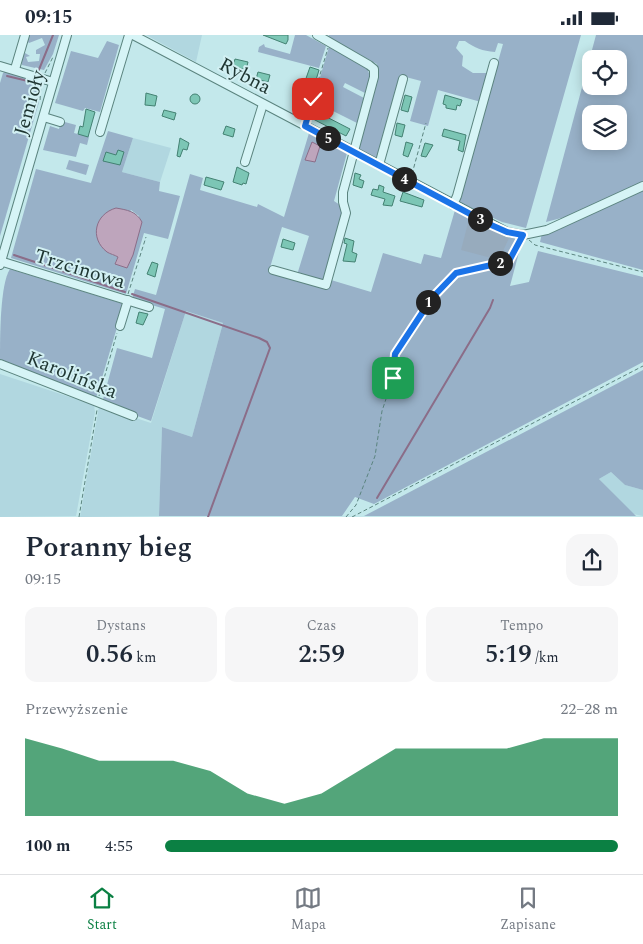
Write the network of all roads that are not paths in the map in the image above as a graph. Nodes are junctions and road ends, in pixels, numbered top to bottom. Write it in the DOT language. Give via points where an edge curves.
graph roads {
  1 [pos="25,35"];
  2 [pos="67,35"];
  3 [pos="131,35"];
  4 [pos="317,35"];
  5 [pos="494,63"];
  6 [pos="0,66"];
  7 [pos="15,69"];
  8 [pos="403,79"];
  9 [pos="52,82"];
  10 [pos="263,104"];
  11 [pos="47,118"];
  12 [pos="60,122"];
  13 [pos="100,132"];
  14 [pos="353,152"];
  15 [pos="245,162"];
  16 [pos="379,165"];
  17 [pos="642,187"];
  18 [pos="453,205"];
  19 [pos="0,263"];
  20 [pos="273,270"];
  21 [pos="127,300"];
  22 [pos="149,307"];
  23 [pos="120,326"];
  24 [pos="0,365"];
  25 [pos="133,416"];
  1 -- 7 [label="street"];
  2 -- 9 [label="street, Jemioły"];
  3 -- 10 [label="street, Rybna"];
  3 -- 13 [label="street"];
  4 -- 14 [label="street" via="369,65 375,73"];
  5 -- 18 [label="street"];
  6 -- 7 [label="street"];
  7 -- 9 [label="street"];
  8 -- 16 [label="street"];
  9 -- 19 [label="street, Jemioły"];
  10 -- 14 [label="street, Rybna"];
  10 -- 15 [label="street"];
  11 -- 12 [label="street"];
  14 -- 16 [label="street, Rybna"];
  14 -- 20 [label="street" via="343,192 346,213 326,285"];
  16 -- 18 [label="street, Rybna"];
  17 -- 18 [label="street, Rybna" via="548,230 523,235 507,232"];
  19 -- 21 [label="street, Trzcinowa"];
  21 -- 22 [label="street, Trzcinowa"];
  21 -- 23 [label="street"];
  24 -- 25 [label="street, Karolińska"];
}
